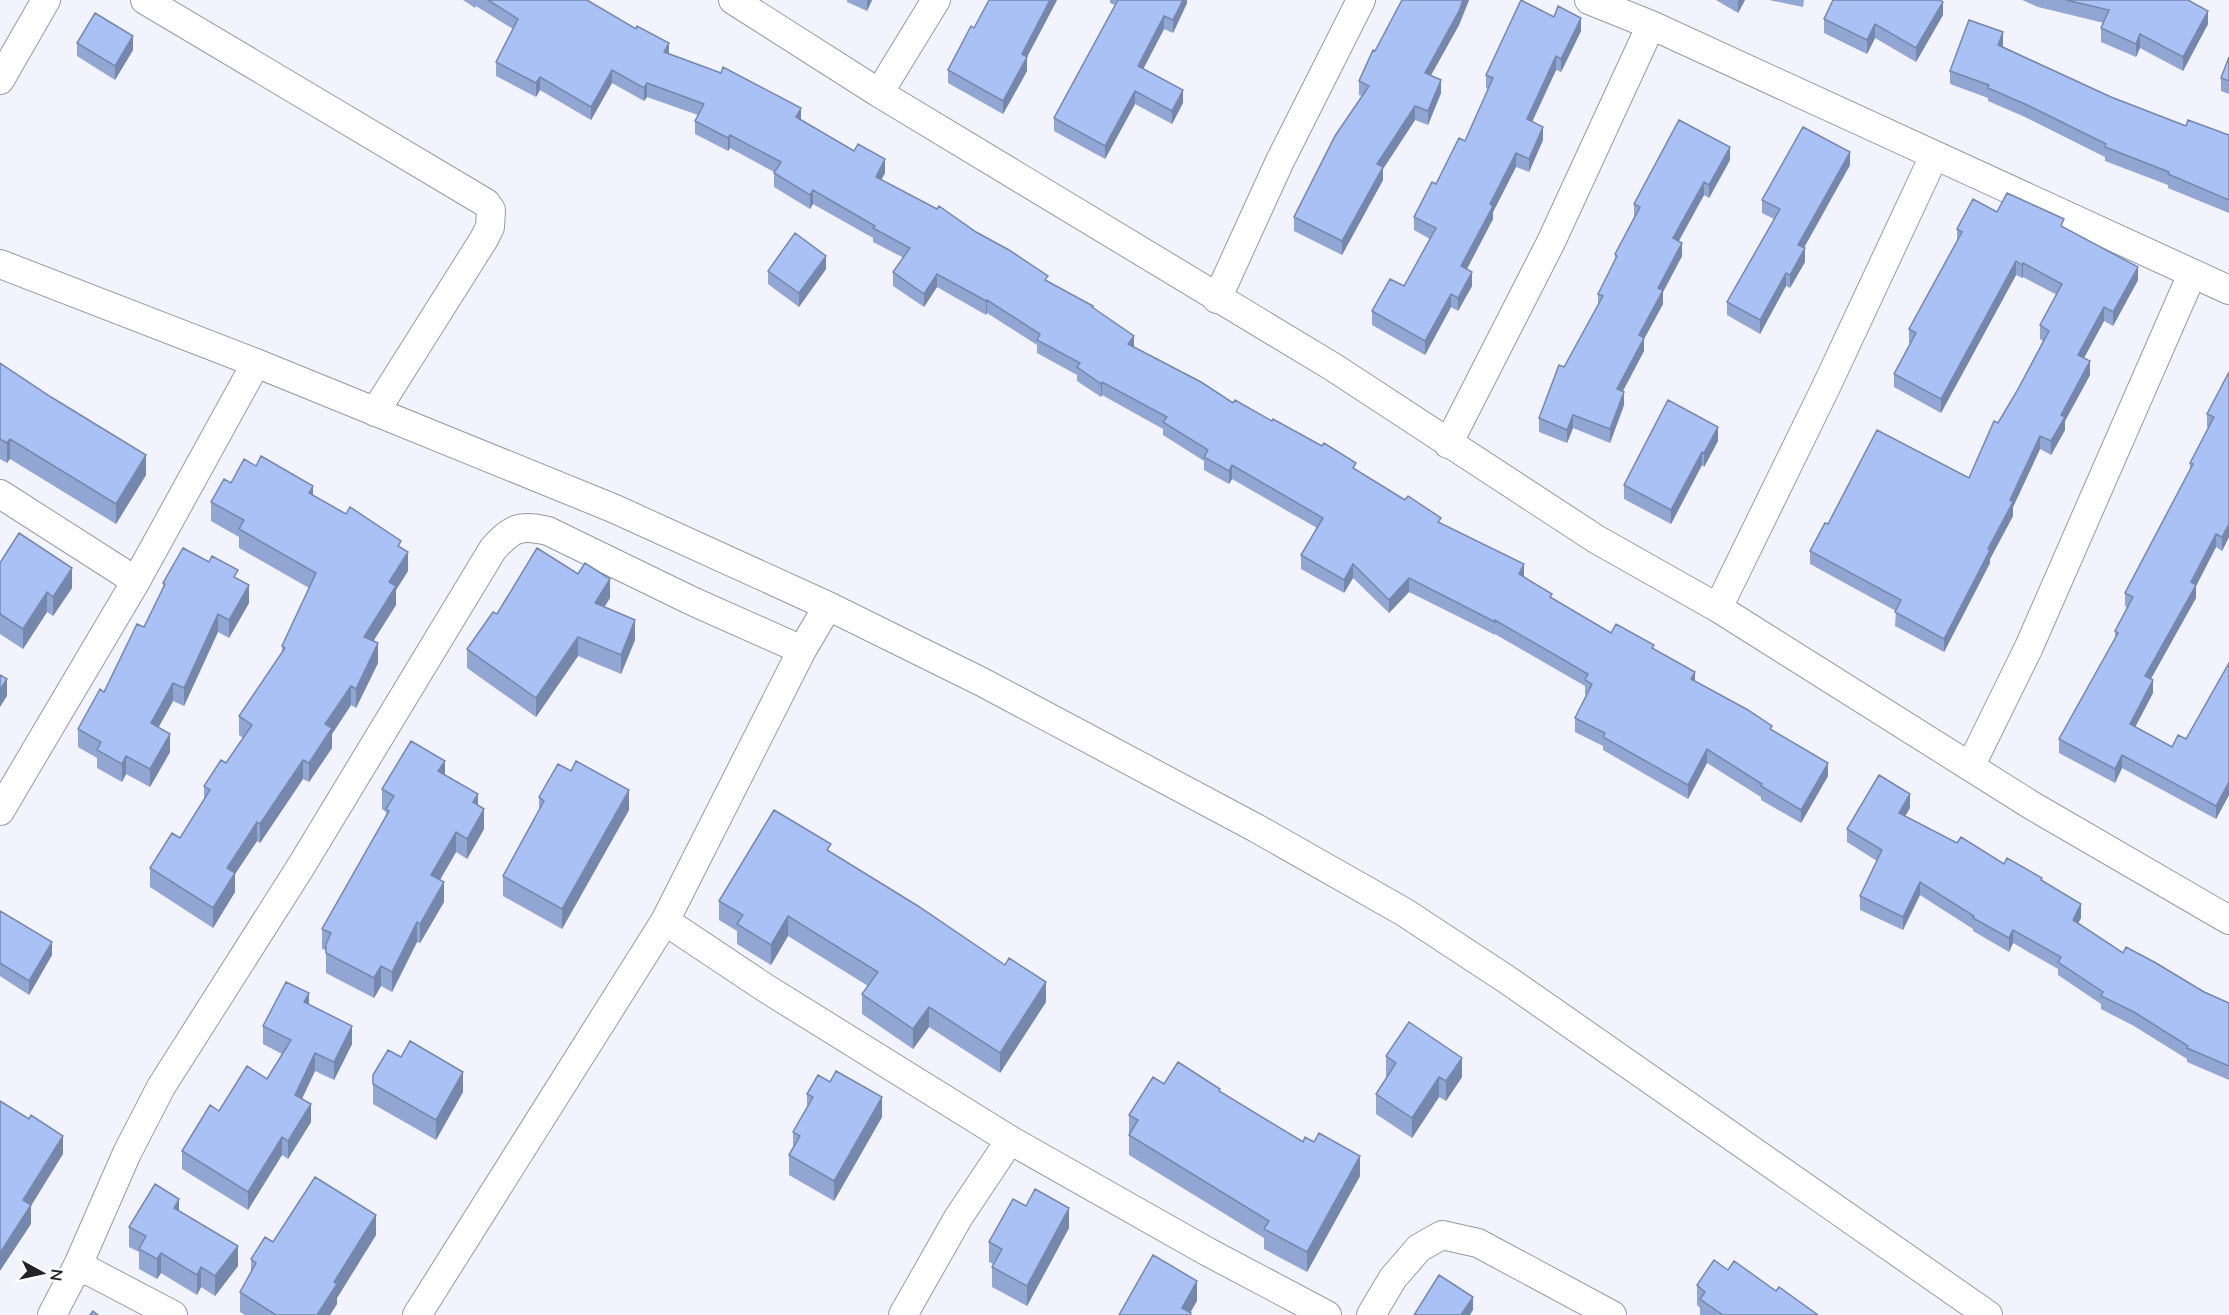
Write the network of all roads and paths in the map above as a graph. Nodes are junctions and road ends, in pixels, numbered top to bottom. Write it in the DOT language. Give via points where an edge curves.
graph roads {
  1 [pos="46,0"];
  2 [pos="145,0"];
  3 [pos="733,0"];
  4 [pos="936,0"];
  5 [pos="1361,0"];
  6 [pos="1589,0"];
  7 [pos="1651,25"];
  8 [pos="0,80"];
  9 [pos="879,93"];
  10 [pos="1934,156"];
  11 [pos="0,264"];
  12 [pos="2192,274"];
  13 [pos="2229,290"];
  14 [pos="1217,299"];
  15 [pos="256,363"];
  16 [pos="375,412"];
  17 [pos="1448,444"];
  18 [pos="0,494"];
  19 [pos="136,581"];
  20 [pos="828,606"];
  21 [pos="1718,608"];
  22 [pos="802,650"];
  23 [pos="1970,767"];
  24 [pos="0,811"];
  25 [pos="2229,920"];
  26 [pos="665,921"];
  27 [pos="1010,1140"];
  28 [pos="78,1265"];
  29 [pos="51,1315"];
  30 [pos="173,1315"];
  31 [pos="417,1315"];
  32 [pos="903,1315"];
  33 [pos="1327,1315"];
  34 [pos="1371,1315"];
  35 [pos="1612,1315"];
  36 [pos="1988,1315"];
  1 -- 8 [label="street"];
  2 -- 16 [label="street" via="486,203 491,210 490,227 484,239"];
  3 -- 9 [label="street"];
  4 -- 9 [label="street"];
  5 -- 14 [label="street" via="1279,163"];
  6 -- 7 [label="street"];
  7 -- 10 [label="street"];
  7 -- 17 [label="street" via="1551,242"];
  9 -- 14 [label="street"];
  10 -- 12 [label="street"];
  10 -- 21 [label="street"];
  11 -- 15 [label="street"];
  12 -- 13 [label="street"];
  12 -- 23 [label="street" via="2029,647"];
  14 -- 17 [label="street" via="1333,367"];
  15 -- 16 [label="street"];
  15 -- 19 [label="street"];
  16 -- 20 [label="street" via="615,509"];
  17 -- 21 [label="street" via="1596,539"];
  18 -- 19 [label="street"];
  19 -- 24 [label="street"];
  20 -- 22 [label="street"];
  20 -- 36 [label="street" via="982,682 1404,912"];
  21 -- 23 [label="street"];
  22 -- 26 [label="street"];
  22 -- 28 [label="street" via="548,531 521,528 503,538 161,1087"];
  23 -- 25 [label="street"];
  26 -- 27 [label="street" via="766,989"];
  26 -- 31 [label="street"];
  27 -- 32 [label="street" via="958,1218"];
  27 -- 33 [label="street"];
  28 -- 29 [label="street"];
  28 -- 30 [label="street"];
  34 -- 35 [label="street" via="1393,1278 1419,1248 1442,1235 1478,1244"];
}
